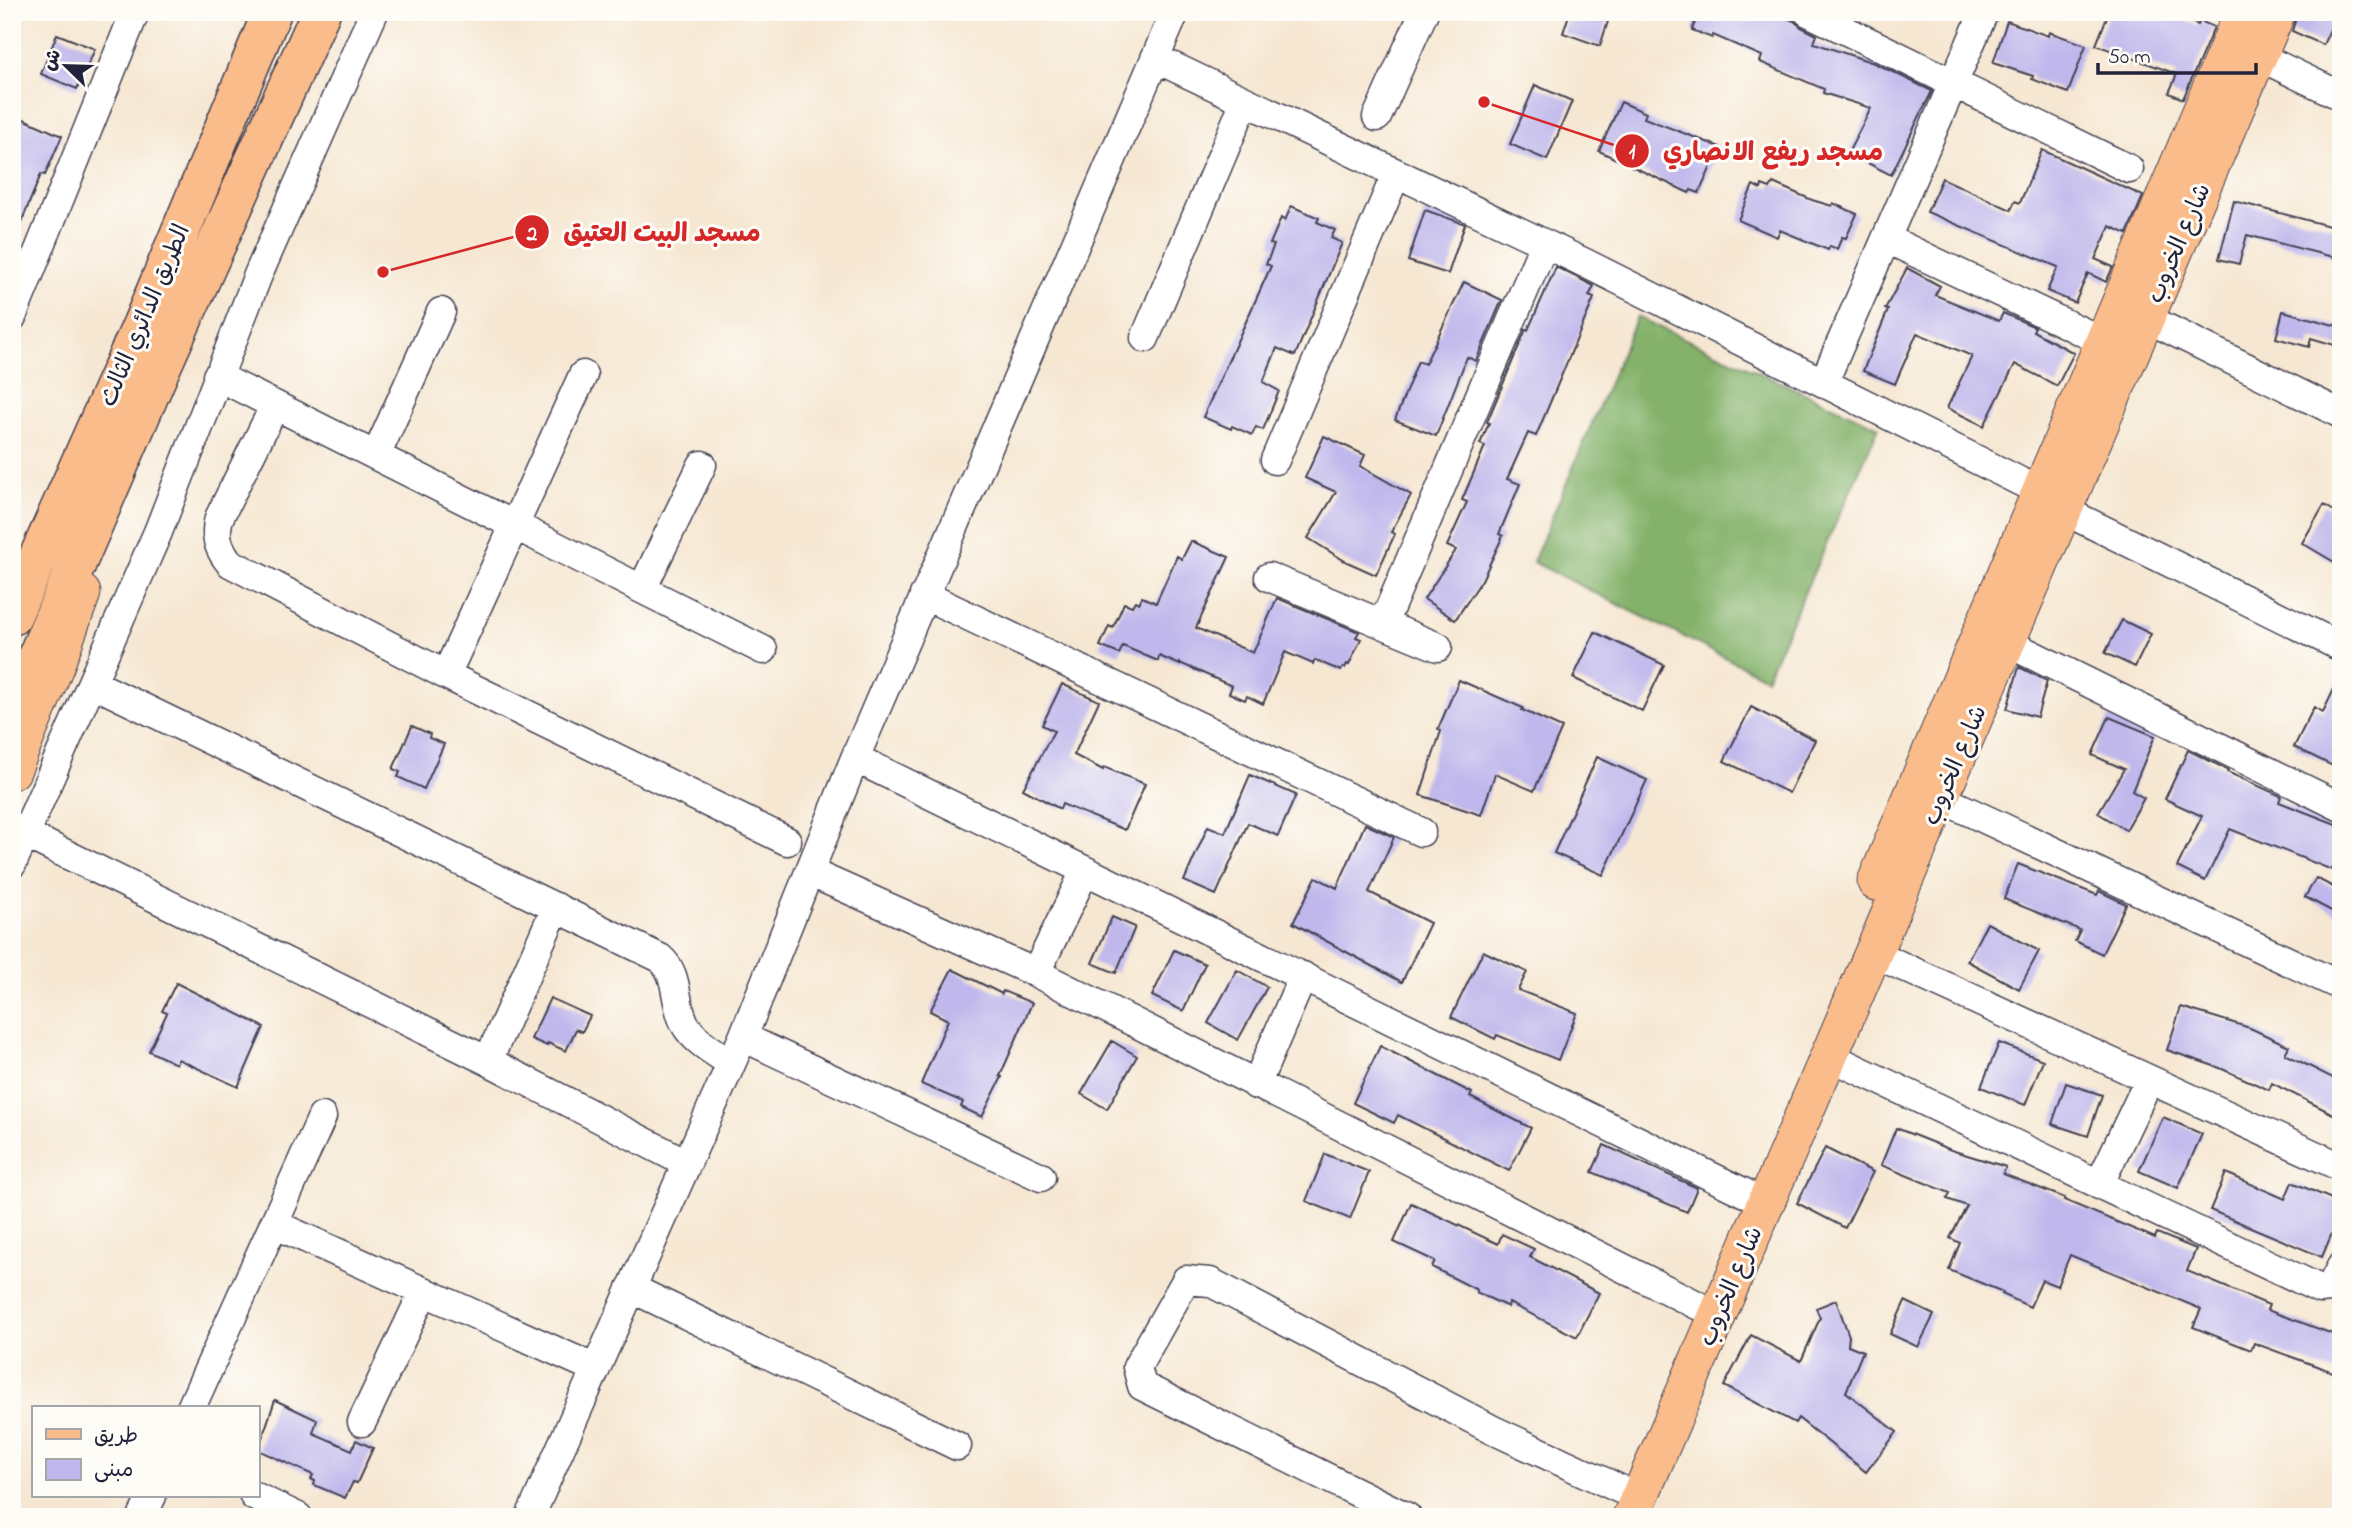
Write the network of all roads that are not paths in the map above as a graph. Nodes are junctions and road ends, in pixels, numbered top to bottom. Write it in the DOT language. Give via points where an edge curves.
graph roads {
  1 [pos="135,12"];
  2 [pos="272,12"];
  3 [pos="321,12"];
  4 [pos="374,12"];
  5 [pos="1175,12"];
  6 [pos="1424,12"];
  7 [pos="1808,12"];
  8 [pos="1984,12"];
  9 [pos="2253,24"];
  10 [pos="1155,58"];
  11 [pos="1954,83"];
  12 [pos="2341,96"];
  13 [pos="1245,101"];
  14 [pos="1377,117"];
  15 [pos="2129,169"];
  16 [pos="1396,174"];
  17 [pos="1887,239"];
  18 [pos="1544,244"];
  19 [pos="441,312"];
  20 [pos="12,317"];
  21 [pos="2146,318"];
  22 [pos="1144,338"];
  23 [pos="2104,342"];
  24 [pos="162,366"];
  25 [pos="583,375"];
  26 [pos="217,376"];
  27 [pos="1824,382"];
  28 [pos="275,405"];
  29 [pos="2341,414"];
  30 [pos="376,456"];
  31 [pos="1275,460"];
  32 [pos="702,466"];
  33 [pos="2052,501"];
  34 [pos="61,507"];
  35 [pos="514,525"];
  36 [pos="1269,577"];
  37 [pos="642,589"];
  38 [pos="924,595"];
  39 [pos="12,604"];
  40 [pos="12,616"];
  41 [pos="1383,624"];
  42 [pos="2006,642"];
  43 [pos="2341,647"];
  44 [pos="1438,648"];
  45 [pos="763,650"];
  46 [pos="446,675"];
  47 [pos="92,683"];
  48 [pos="12,714"];
  49 [pos="855,758"];
  50 [pos="12,771"];
  51 [pos="1940,798"];
  52 [pos="2341,807"];
  53 [pos="1420,832"];
  54 [pos="25,834"];
  55 [pos="787,841"];
  56 [pos="12,864"];
  57 [pos="1085,871"];
  58 [pos="809,872"];
  59 [pos="556,908"];
  60 [pos="1874,953"];
  61 [pos="1036,973"];
  62 [pos="1303,976"];
  63 [pos="2341,986"];
  64 [pos="737,1050"];
  65 [pos="1829,1056"];
  66 [pos="488,1060"];
  67 [pos="2149,1080"];
  68 [pos="1256,1085"];
  69 [pos="323,1117"];
  70 [pos="686,1163"];
  71 [pos="2341,1167"];
  72 [pos="1041,1177"];
  73 [pos="2099,1185"];
  74 [pos="1745,1193"];
  75 [pos="274,1224"];
  76 [pos="2341,1267"];
  77 [pos="631,1289"];
  78 [pos="424,1291"];
  79 [pos="1697,1306"];
  80 [pos="596,1369"];
  81 [pos="192,1406"];
  82 [pos="362,1422"];
  83 [pos="957,1446"];
  84 [pos="151,1498"];
  85 [pos="258,1498"];
  86 [pos="1619,1508"];
  87 [pos="142,1517"];
  88 [pos="298,1517"];
  89 [pos="530,1517"];
  90 [pos="1407,1517"];
  1 -- 20 [label="street"];
  2 -- 34 [label="highway, الطريق الدائري الثالث"];
  3 -- 24 [label="highway, الطريق الدائري الثالث"];
  4 -- 26 [label="street"];
  5 -- 10 [label="street"];
  6 -- 14 [label="street"];
  7 -- 11 [label="street"];
  8 -- 11 [label="street"];
  9 -- 12 [label="street"];
  9 -- 21 [label="main road, شارع الخروب"];
  9 -- 23 [label="main road, شارع الخروب"];
  10 -- 13 [label="street"];
  10 -- 38 [label="street"];
  11 -- 15 [label="street"];
  11 -- 17 [label="street"];
  13 -- 16 [label="street"];
  13 -- 22 [label="street"];
  16 -- 18 [label="street"];
  16 -- 31 [label="street"];
  17 -- 23 [label="street"];
  17 -- 27 [label="street"];
  18 -- 27 [label="street"];
  18 -- 41 [label="street"];
  19 -- 30 [label="street"];
  21 -- 29 [label="street"];
  21 -- 33 [label="main road, شارع الخروب"];
  23 -- 33 [label="main road, شارع الخروب"];
  24 -- 48 [label="highway, الطريق الدائري الثالث"];
  24 -- 50 [label="main road" via="57,664"];
  25 -- 35 [label="street"];
  26 -- 28 [label="street"];
  26 -- 47 [label="street" via="158,533"];
  27 -- 33 [label="street"];
  28 -- 30 [label="street"];
  28 -- 46 [label="street" via="219,517 216,537 223,556 237,569"];
  30 -- 35 [label="street"];
  32 -- 37 [label="street"];
  33 -- 42 [label="main road, شارع الخروب"];
  33 -- 43 [label="street"];
  33 -- 74 [label="main road, شارع الخروب"];
  34 -- 39 [label="main road"];
  34 -- 40 [label="highway, الطريق الدائري الثالث"];
  35 -- 37 [label="street"];
  35 -- 46 [label="street"];
  36 -- 41 [label="street"];
  37 -- 45 [label="street"];
  38 -- 49 [label="street"];
  38 -- 53 [label="street"];
  41 -- 44 [label="street"];
  42 -- 51 [label="main road, شارع الخروب"];
  42 -- 52 [label="street"];
  46 -- 55 [label="street"];
  47 -- 54 [label="street"];
  47 -- 59 [label="street"];
  49 -- 57 [label="street"];
  49 -- 58 [label="street"];
  51 -- 60 [label="main road, شارع الخروب"];
  51 -- 63 [label="street"];
  54 -- 56 [label="street"];
  54 -- 66 [label="street"];
  57 -- 61 [label="street"];
  57 -- 62 [label="street"];
  58 -- 61 [label="street"];
  58 -- 64 [label="street"];
  59 -- 64 [label="street" via="660,958 674,978 680,1014 688,1029 700,1041"];
  59 -- 66 [label="street"];
  60 -- 65 [label="main road, شارع الخروب"];
  60 -- 67 [label="street"];
  61 -- 68 [label="street"];
  62 -- 68 [label="street"];
  62 -- 74 [label="street"];
  64 -- 70 [label="street"];
  64 -- 72 [label="street"];
  65 -- 73 [label="street"];
  65 -- 86 [label="main road, شارع الخروب"];
  66 -- 70 [label="street"];
  67 -- 71 [label="street"];
  67 -- 73 [label="street"];
  68 -- 79 [label="street"];
  69 -- 75 [label="street"];
  70 -- 77 [label="street"];
  73 -- 76 [label="street" via="2320,1289 2330,1288"];
  74 -- 79 [label="main road, شارع الخروب"];
  75 -- 78 [label="street"];
  75 -- 81 [label="street"];
  77 -- 80 [label="street"];
  77 -- 83 [label="street"];
  78 -- 80 [label="street"];
  78 -- 82 [label="street"];
  79 -- 86 [label="main road, شارع الخروب"];
  80 -- 89 [label="street"];
  84 -- 87 [label="street"];
  85 -- 88 [label="street"];
  86 -- 90 [label="street" via="1493,1430 1210,1282 1186,1280 1137,1367 1142,1386"];
}
